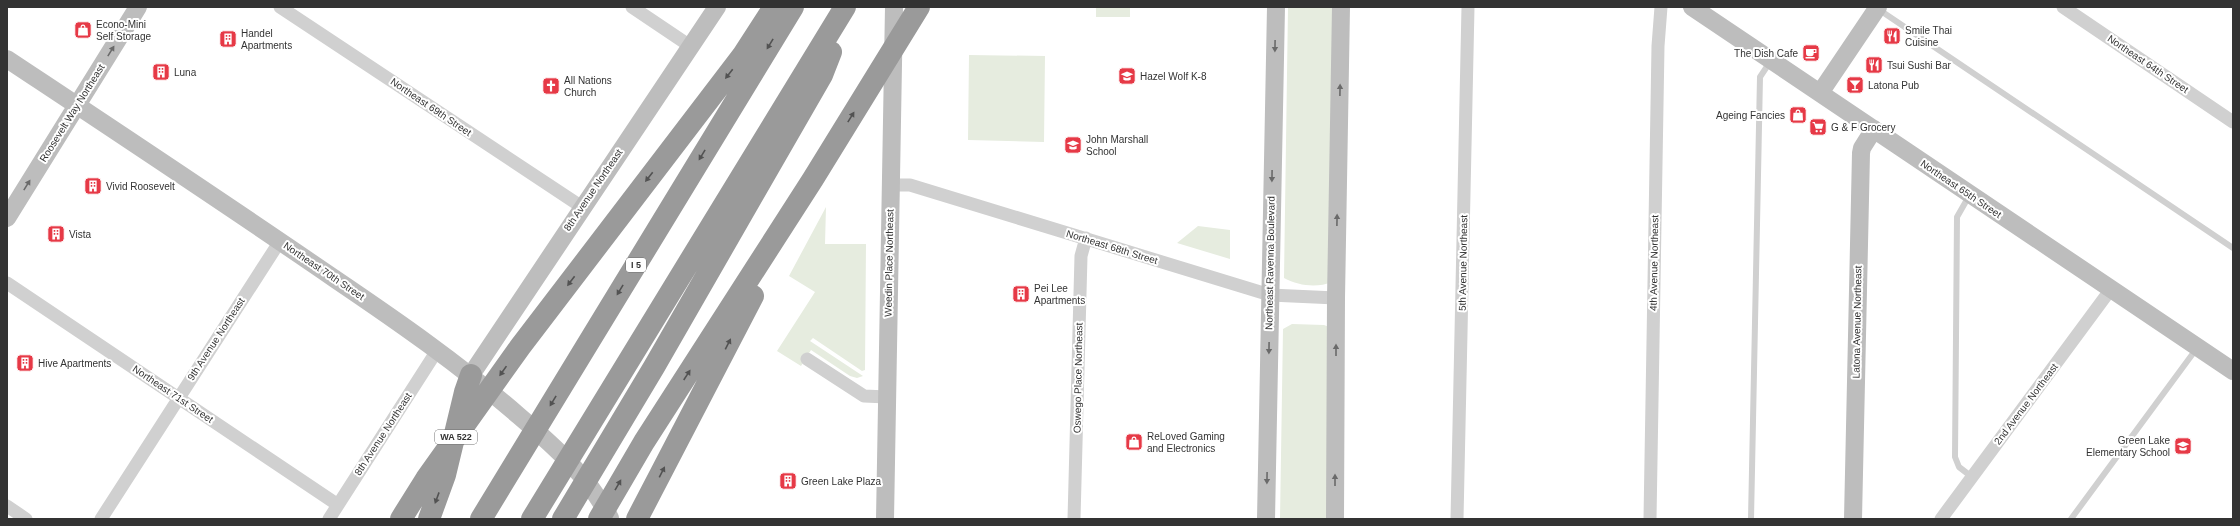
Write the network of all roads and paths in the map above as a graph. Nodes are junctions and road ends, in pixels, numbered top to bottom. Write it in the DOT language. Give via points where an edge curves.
graph roads {
  1 [pos="138,7"];
  2 [pos="280,7"];
  3 [pos="632,7"];
  4 [pos="717,7"];
  5 [pos="774,7"];
  6 [pos="793,7"];
  7 [pos="847,7"];
  8 [pos="894,7"];
  9 [pos="919,7"];
  10 [pos="1276,7"];
  11 [pos="1341,7"];
  12 [pos="1468,7"];
  13 [pos="1661,7"];
  14 [pos="1692,7"];
  15 [pos="2063,7"];
  16 [pos="1877,8"];
  17 [pos="690,46"];
  18 [pos="7,59"];
  19 [pos="1771,60"];
  20 [pos="1820,93"];
  21 [pos="77,105"];
  22 [pos="2233,122"];
  23 [pos="1874,129"];
  24 [pos="813,179"];
  25 [pos="890,185"];
  26 [pos="1970,194"];
  27 [pos="582,207"];
  28 [pos="7,218"];
  29 [pos="1086,238"];
  30 [pos="280,241"];
  31 [pos="2233,248"];
  32 [pos="7,283"];
  33 [pos="2111,289"];
  34 [pos="1270,295"];
  35 [pos="1336,298"];
  36 [pos="2198,347"];
  37 [pos="438,349"];
  38 [pos="807,359"];
  39 [pos="2232,369"];
  40 [pos="477,387"];
  41 [pos="178,397"];
  42 [pos="887,397"];
  43 [pos="1972,477"];
  44 [pos="338,505"];
  45 [pos="7,506"];
  46 [pos="26,519"];
  47 [pos="101,519"];
  48 [pos="329,519"];
  49 [pos="401,519"];
  50 [pos="429,519"];
  51 [pos="481,519"];
  52 [pos="532,519"];
  53 [pos="563,519"];
  54 [pos="599,519"];
  55 [pos="610,519"];
  56 [pos="637,519"];
  57 [pos="885,519"];
  58 [pos="1074,519"];
  59 [pos="1266,519"];
  60 [pos="1335,519"];
  61 [pos="1457,519"];
  62 [pos="1650,519"];
  63 [pos="1751,519"];
  64 [pos="1853,519"];
  65 [pos="1941,519"];
  66 [pos="2071,519"];
  21 -- 1 [label="street, Roosevelt Way Northeast, one-way"];
  2 -- 27 [label="street, Northeast 69th Street"];
  3 -- 17 [label="street"];
  4 -- 17 [label="street, 8th Avenue Northeast"];
  5 -- 40 [label="highway, one-way" via="743,55 627,205"];
  6 -- 51 [label="highway, I 5, one-way"];
  7 -- 52 [label="highway"];
  7 -- 53 [label="highway" via="822,75 654,367"];
  8 -- 25 [label="street, Weedin Place Northeast"];
  24 -- 9 [label="highway, one-way"];
  10 -- 34 [label="street, Northeast Ravenna Boulevard, one-way"];
  35 -- 11 [label="street, one-way"];
  12 -- 61 [label="street, 5th Avenue Northeast"];
  13 -- 62 [label="street, 4th Avenue Northeast" via="1658,53"];
  14 -- 19 [label="street, Northeast 65th Street"];
  15 -- 22 [label="street, Northeast 64th Street"];
  16 -- 20 [label="street"];
  16 -- 31 [label="lane"];
  17 -- 27 [label="street, 8th Avenue Northeast"];
  18 -- 21 [label="street, Northeast 70th Street"];
  19 -- 20 [label="street, Northeast 65th Street"];
  19 -- 63 [label="lane" via="1760,77"];
  20 -- 23 [label="street, Northeast 65th Street"];
  28 -- 21 [label="street, Roosevelt Way Northeast, one-way"];
  21 -- 30 [label="street, Northeast 70th Street"];
  23 -- 26 [label="street, Northeast 65th Street"];
  23 -- 64 [label="street, Latona Avenue Northeast" via="1861,153"];
  54 -- 24 [label="highway, one-way" via="644,442"];
  56 -- 24 [label="highway, one-way"];
  25 -- 29 [label="street, Northeast 68th Street" via="910,185"];
  25 -- 42 [label="street, Weedin Place Northeast"];
  26 -- 33 [label="street, Northeast 65th Street"];
  26 -- 43 [label="lane" via="1957,218 1955,457 1959,467"];
  27 -- 40 [label="street, 8th Avenue Northeast"];
  29 -- 34 [label="street, Northeast 68th Street"];
  29 -- 58 [label="street, Oswego Place Northeast" via="1081,256"];
  30 -- 37 [label="street, Northeast 70th Street"];
  30 -- 41 [label="street, 9th Avenue Northeast"];
  32 -- 41 [label="street, Northeast 71st Street"];
  33 -- 36 [label="street, Northeast 65th Street"];
  33 -- 43 [label="street, 2nd Avenue Northeast"];
  34 -- 35 [label="street, Northeast 68th Street"];
  34 -- 59 [label="street, Northeast Ravenna Boulevard, one-way"];
  60 -- 35 [label="street, one-way"];
  36 -- 39 [label="street, Northeast 65th Street"];
  36 -- 66 [label="lane"];
  37 -- 40 [label="street, Northeast 70th Street"];
  37 -- 44 [label="street, 8th Avenue Northeast"];
  38 -- 42 [label="street" via="864,396"];
  40 -- 49 [label="highway, WA 522"];
  40 -- 50 [label="highway, one-way"];
  40 -- 55 [label="street, Northeast 70th Street" via="553,446 601,501"];
  41 -- 44 [label="street, Northeast 71st Street"];
  41 -- 47 [label="street, 9th Avenue Northeast"];
  42 -- 57 [label="street, Weedin Place Northeast"];
  43 -- 65 [label="street, 2nd Avenue Northeast"];
  44 -- 48 [label="street, 8th Avenue Northeast"];
  45 -- 46 [label="street"];
}
